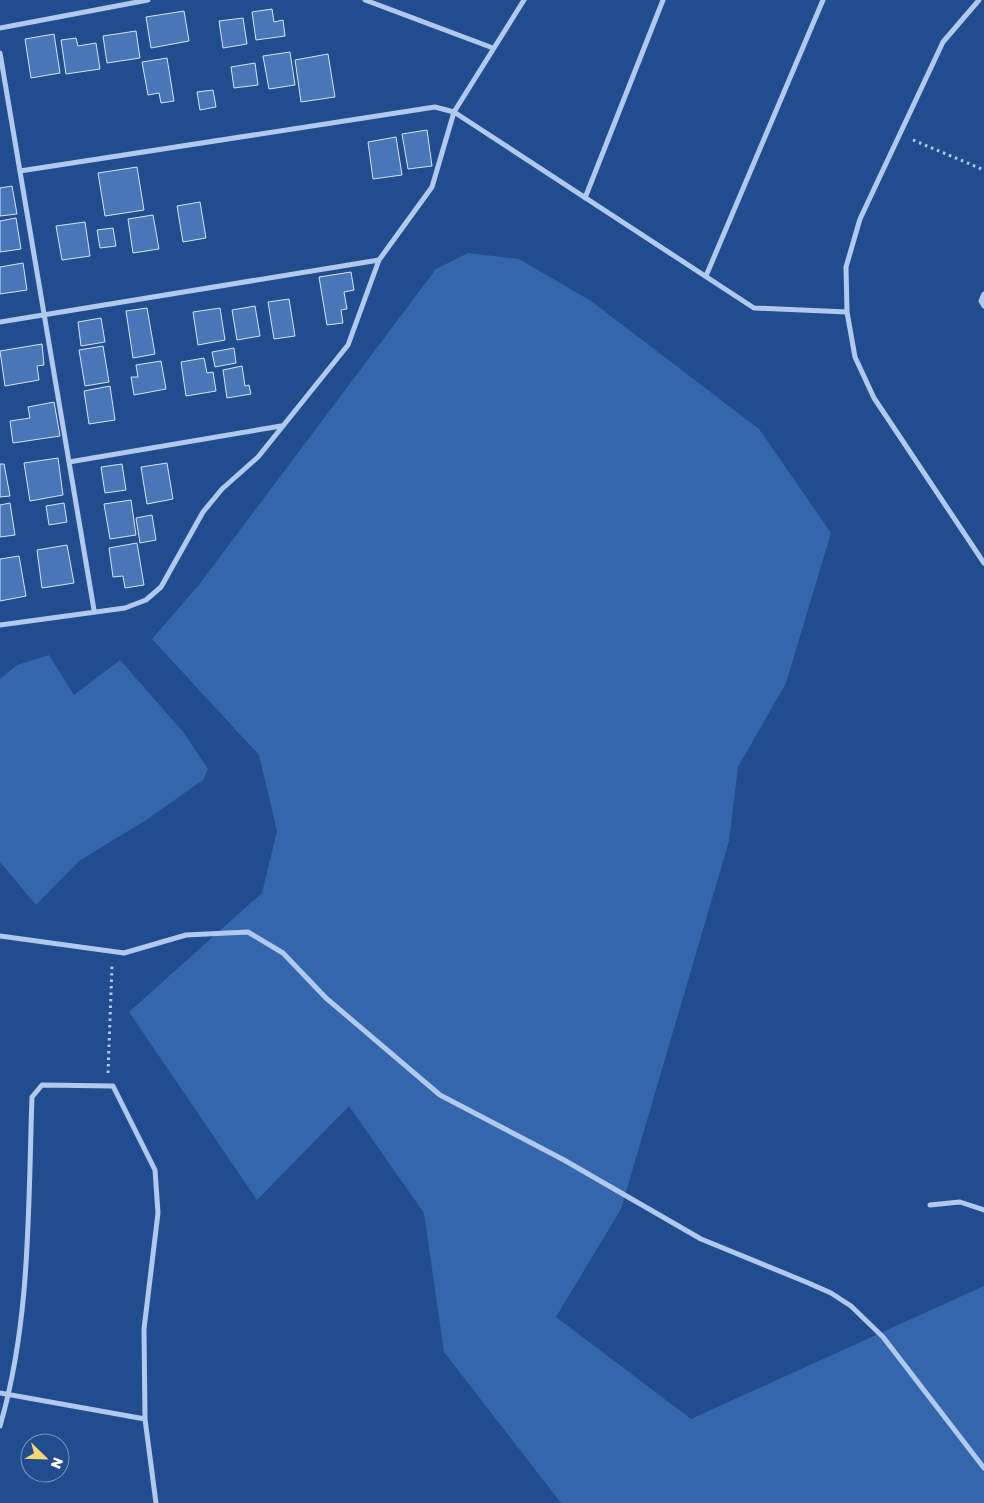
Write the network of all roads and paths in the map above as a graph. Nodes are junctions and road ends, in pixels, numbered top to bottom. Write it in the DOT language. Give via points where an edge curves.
graph roads {
  1 [pos="148,0"];
  2 [pos="365,0"];
  3 [pos="524,0"];
  4 [pos="663,0"];
  5 [pos="822,0"];
  6 [pos="979,0"];
  7 [pos="0,28"];
  8 [pos="493,48"];
  9 [pos="0,53"];
  10 [pos="454,112"];
  11 [pos="900,134"];
  12 [pos="984,170"];
  13 [pos="20,171"];
  14 [pos="585,198"];
  15 [pos="379,260"];
  16 [pos="706,276"];
  17 [pos="984,294"];
  18 [pos="984,306"];
  19 [pos="847,312"];
  20 [pos="44,315"];
  21 [pos="0,322"];
  22 [pos="281,426"];
  23 [pos="69,462"];
  24 [pos="984,563"];
  25 [pos="94,610"];
  26 [pos="0,624"];
  27 [pos="0,936"];
  28 [pos="112,975"];
  29 [pos="108,1086"];
  30 [pos="930,1205"];
  31 [pos="984,1210"];
  32 [pos="0,1393"];
  33 [pos="9,1394"];
  34 [pos="145,1419"];
  35 [pos="0,1426"];
  36 [pos="984,1468"];
  37 [pos="156,1503"];
  1 -- 7 [label="street"];
  2 -- 8 [label="street"];
  3 -- 8 [label="street"];
  4 -- 14 [label="street"];
  5 -- 16 [label="street"];
  6 -- 11 [label="street" via="943,42"];
  8 -- 10 [label="street"];
  9 -- 13 [label="street"];
  10 -- 13 [label="street" via="435,107"];
  10 -- 14 [label="street"];
  10 -- 15 [label="street" via="432,187"];
  11 -- 12 [label="path"];
  11 -- 19 [label="street" via="860,219 846,267"];
  13 -- 20 [label="street"];
  14 -- 16 [label="street"];
  15 -- 20 [label="street"];
  15 -- 22 [label="street" via="348,345"];
  16 -- 19 [label="street" via="754,308"];
  17 -- 18 [label="street" via="981,301"];
  19 -- 24 [label="street" via="856,357 874,398"];
  20 -- 21 [label="street"];
  20 -- 23 [label="street"];
  22 -- 23 [label="street"];
  22 -- 25 [label="street" via="258,456 222,489 203,512 161,587 146,600 125,608"];
  23 -- 25 [label="street"];
  25 -- 26 [label="street"];
  27 -- 36 [label="street" via="124,953 186,936 248,932 283,953 326,998 440,1095 564,1160 701,1239 831,1293 851,1306 883,1337"];
  28 -- 29 [label="path"];
  29 -- 33 [label="street" via="42,1085 32,1097 25,1294"];
  29 -- 34 [label="street" via="113,1086 156,1170 158,1213 144,1330"];
  30 -- 31 [label="street" via="960,1202"];
  32 -- 33 [label="street"];
  33 -- 34 [label="street"];
  33 -- 35 [label="street"];
  34 -- 37 [label="street"];
}
